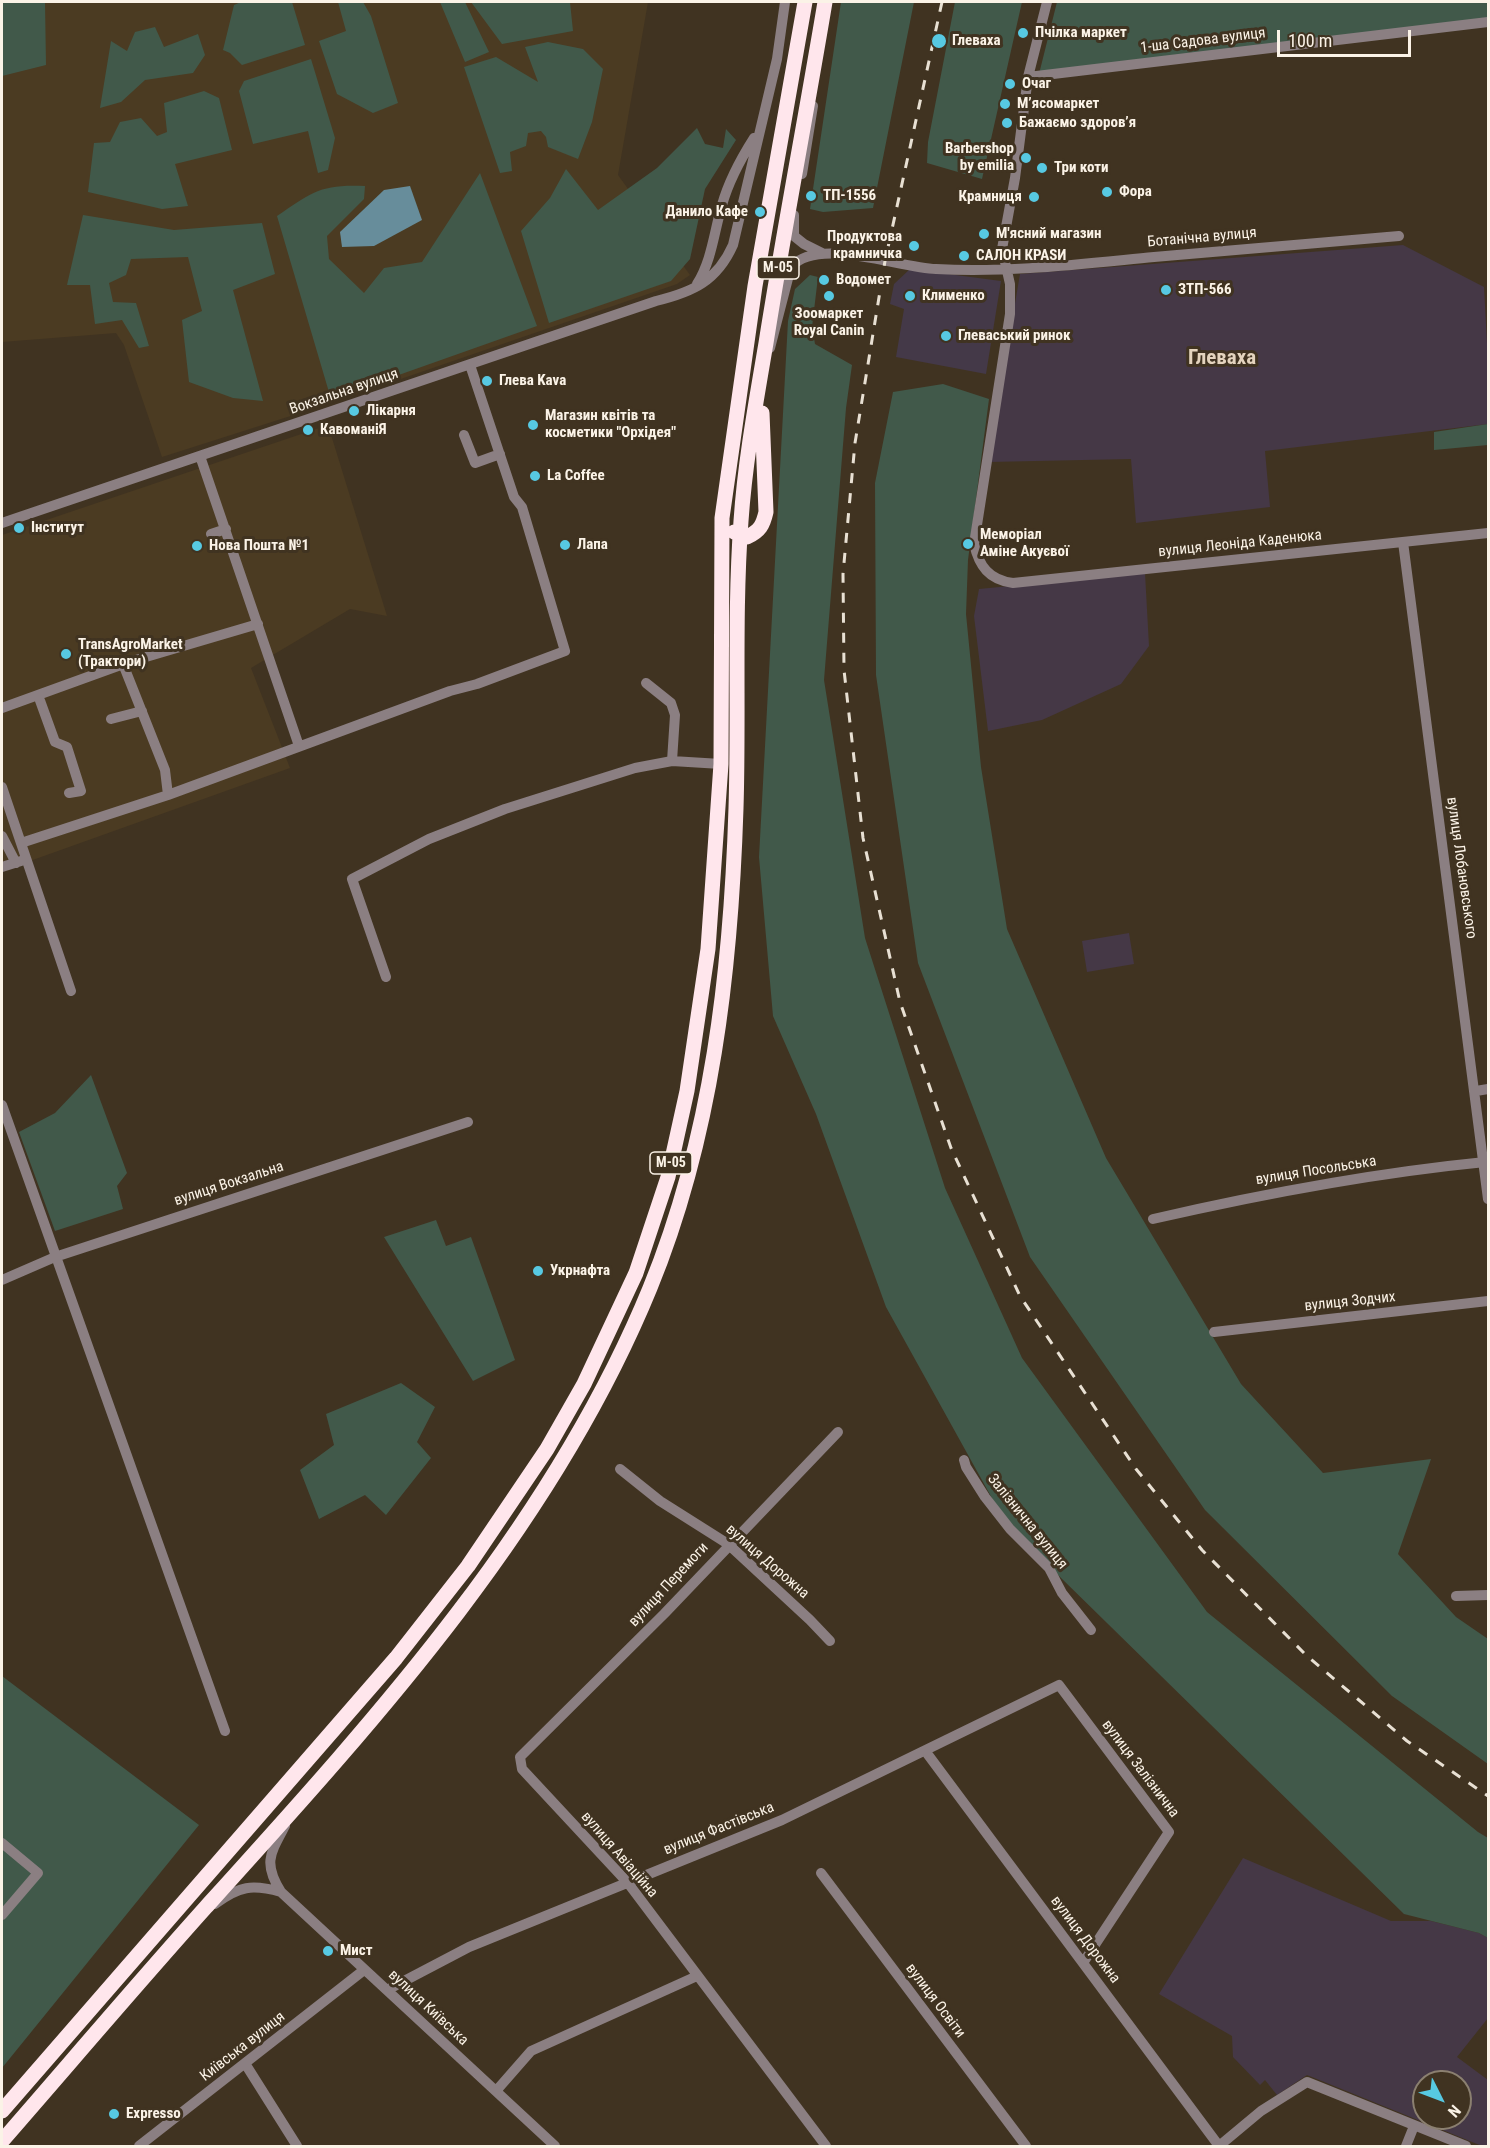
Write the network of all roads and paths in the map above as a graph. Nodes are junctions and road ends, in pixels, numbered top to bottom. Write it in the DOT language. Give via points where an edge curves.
graph roads {
  1 [pos="785,2"];
  2 [pos="805,2"];
  3 [pos="825,2"];
  4 [pos="1047,2"];
  5 [pos="1488,22"];
  6 [pos="817,45"];
  7 [pos="1028,77"];
  8 [pos="759,130"];
  9 [pos="723,202"];
  10 [pos="740,210"];
  11 [pos="1400,236"];
  12 [pos="711,251"];
  13 [pos="825,254"];
  14 [pos="728,256"];
  15 [pos="1006,270"];
  16 [pos="696,287"];
  17 [pos="470,365"];
  18 [pos="760,376"];
  19 [pos="464,435"];
  20 [pos="500,454"];
  21 [pos="200,456"];
  22 [pos="722,518"];
  23 [pos="2,523"];
  24 [pos="226,529"];
  25 [pos="1488,533"];
  26 [pos="211,534"];
  27 [pos="740,536"];
  28 [pos="1403,542"];
  29 [pos="258,624"];
  30 [pos="123,664"];
  31 [pos="646,683"];
  32 [pos="38,694"];
  33 [pos="2,708"];
  34 [pos="142,711"];
  35 [pos="111,719"];
  36 [pos="299,746"];
  37 [pos="672,761"];
  38 [pos="721,764"];
  39 [pos="2,787"];
  40 [pos="69,793"];
  41 [pos="168,795"];
  42 [pos="2,836"];
  43 [pos="21,843"];
  44 [pos="21,861"];
  45 [pos="2,867"];
  46 [pos="386,977"];
  47 [pos="71,991"];
  48 [pos="1488,1089"];
  49 [pos="1476,1091"];
  50 [pos="2,1105"];
  51 [pos="468,1122"];
  52 [pos="1485,1162"];
  53 [pos="1488,1199"];
  54 [pos="1153,1219"];
  55 [pos="55,1257"];
  56 [pos="2,1280"];
  57 [pos="1488,1301"];
  58 [pos="1214,1332"];
  59 [pos="838,1432"];
  60 [pos="964,1460"];
  61 [pos="620,1469"];
  62 [pos="728,1544"];
  63 [pos="1488,1595"];
  64 [pos="1456,1596"];
  65 [pos="1091,1630"];
  66 [pos="830,1641"];
  67 [pos="1059,1685"];
  68 [pos="225,1731"];
  69 [pos="926,1752"];
  70 [pos="520,1757"];
  71 [pos="294,1809"];
  72 [pos="2,1843"];
  73 [pos="821,1873"];
  74 [pos="628,1883"];
  75 [pos="281,1892"];
  76 [pos="2,1915"];
  77 [pos="196,1919"];
  78 [pos="1083,1963"];
  79 [pos="364,1970"];
  80 [pos="697,1976"];
  81 [pos="387,1990"];
  82 [pos="246,2065"];
  83 [pos="496,2091"];
  84 [pos="2,2111"];
  85 [pos="1412,2125"];
  86 [pos="1412,2130"];
  87 [pos="1424,2130"];
  88 [pos="2,2141"];
  89 [pos="151,2143"];
  90 [pos="140,2146"];
  91 [pos="297,2146"];
  92 [pos="555,2146"];
  93 [pos="826,2146"];
  94 [pos="1026,2146"];
  95 [pos="1219,2146"];
  96 [pos="1406,2146"];
  97 [pos="1466,2146"];
  1 -- 8 [label="street" via="777,59"];
  2 -- 22 [label="highway, М-05" via="755,286"];
  3 -- 6 [label="highway, М-05"];
  4 -- 7 [label="street"];
  5 -- 7 [label="street, 1-ша Садова вулиця"];
  6 -- 13 [label="street" via="812,125 792,224 794,236"];
  6 -- 18 [label="highway, М-05"];
  7 -- 15 [label="street" via="1016,178 1002,249"];
  8 -- 9 [label="street" via="733,172"];
  8 -- 10 [label="street"];
  9 -- 10 [label="street"];
  9 -- 12 [label="street"];
  10 -- 14 [label="street"];
  11 -- 15 [label="street, Ботанічна вулиця"];
  12 -- 14 [label="street" via="717,257"];
  12 -- 16 [label="street"];
  13 -- 15 [label="street, Ботанічна вулиця" via="930,269"];
  13 -- 18 [label="street" via="802,258 791,267 776,332"];
  14 -- 16 [label="street, Вокзальна вулиця" via="722,267"];
  15 -- 28 [label="street, вулиця Леоніда Каденюка" via="1010,314 974,544 983,569 994,578 1013,583"];
  16 -- 17 [label="street, Вокзальна вулиця"];
  17 -- 20 [label="street"];
  17 -- 21 [label="street, Вокзальна вулиця"];
  18 -- 27 [label="highway, М-05"];
  18 -- 27 [label="highway" via="766,512 755,533"];
  19 -- 20 [label="street" via="475,463"];
  20 -- 36 [label="street" via="514,496 522,507 565,651"];
  21 -- 23 [label="street, Вокзальна вулиця"];
  21 -- 24 [label="street"];
  22 -- 27 [label="highway"];
  22 -- 38 [label="highway, М-05"];
  24 -- 26 [label="street"];
  24 -- 29 [label="street"];
  25 -- 28 [label="street, вулиця Леоніда Каденюка"];
  27 -- 71 [label="highway, М-05" via="736,812 727,950 706,1095 668,1240 628,1339 595,1404 516,1533 441,1634"];
  28 -- 49 [label="street, вулиця Лобановського"];
  29 -- 30 [label="street"];
  29 -- 36 [label="street"];
  30 -- 32 [label="street"];
  30 -- 34 [label="street"];
  31 -- 37 [label="street" via="671,703 675,715"];
  32 -- 33 [label="street"];
  32 -- 40 [label="street" via="55,742 67,747 81,791"];
  34 -- 35 [label="street"];
  34 -- 41 [label="street" via="165,770"];
  36 -- 41 [label="street"];
  37 -- 38 [label="street"];
  37 -- 46 [label="street" via="635,768 506,809 429,839 352,879"];
  38 -- 84 [label="highway, М-05" via="708,949 687,1091 668,1177 636,1273 584,1383 508,1510 435,1610"];
  39 -- 43 [label="street"];
  41 -- 43 [label="street"];
  42 -- 44 [label="street"];
  43 -- 44 [label="street"];
  44 -- 45 [label="street"];
  44 -- 47 [label="street"];
  48 -- 49 [label="street"];
  49 -- 52 [label="street, вулиця Лобановського"];
  50 -- 55 [label="street"];
  51 -- 55 [label="street, вулиця Вокзальна"];
  52 -- 53 [label="street, вулиця Лобановського"];
  52 -- 54 [label="street, вулиця Посольська" via="1259,1195"];
  55 -- 56 [label="street, вулиця Вокзальна"];
  55 -- 68 [label="street" via="168,1563"];
  57 -- 58 [label="street, вулиця Зодчих"];
  59 -- 62 [label="street, вулиця Перемоги"];
  60 -- 65 [label="street, Залізнична вулиця" via="985,1497 1049,1568 1062,1593"];
  61 -- 62 [label="street, вулиця Дорожна" via="660,1501"];
  62 -- 66 [label="street, вулиця Дорожна"];
  62 -- 70 [label="street, вулиця Перемоги" via="664,1614"];
  63 -- 64 [label="street"];
  67 -- 69 [label="street, вулиця Фастівська"];
  67 -- 78 [label="street, вулиця Залізнична" via="1168,1833"];
  69 -- 74 [label="street, вулиця Фастівська" via="782,1820"];
  69 -- 78 [label="street, вулиця Дорожна"];
  70 -- 74 [label="street, вулиця Авіаційна" via="522,1770"];
  71 -- 75 [label="street" via="270,1858 269,1872"];
  71 -- 77 [label="highway, М-05"];
  72 -- 76 [label="street" via="38,1872"];
  73 -- 94 [label="street, вулиця Освіти"];
  74 -- 80 [label="street, вулиця Авіаційна"];
  74 -- 81 [label="street, вулиця Фастівська" via="469,1947"];
  75 -- 77 [label="street" via="263,1887 233,1891"];
  75 -- 79 [label="street, вулиця Київська"];
  77 -- 88 [label="highway, М-05"];
  78 -- 95 [label="street, вулиця Дорожна"];
  79 -- 81 [label="street, вулиця Київська"];
  79 -- 82 [label="street, Київська вулиця"];
  80 -- 83 [label="street" via="531,2051"];
  80 -- 93 [label="street, вулиця Авіаційна"];
  81 -- 83 [label="street, вулиця Київська"];
  82 -- 89 [label="street, Київська вулиця"];
  82 -- 91 [label="street"];
  83 -- 92 [label="street, вулиця Київська"];
  85 -- 95 [label="street" via="1307,2082 1261,2111"];
  86 -- 96 [label="street"];
  87 -- 97 [label="street"];
  89 -- 90 [label="street, Київська вулиця"];
}
